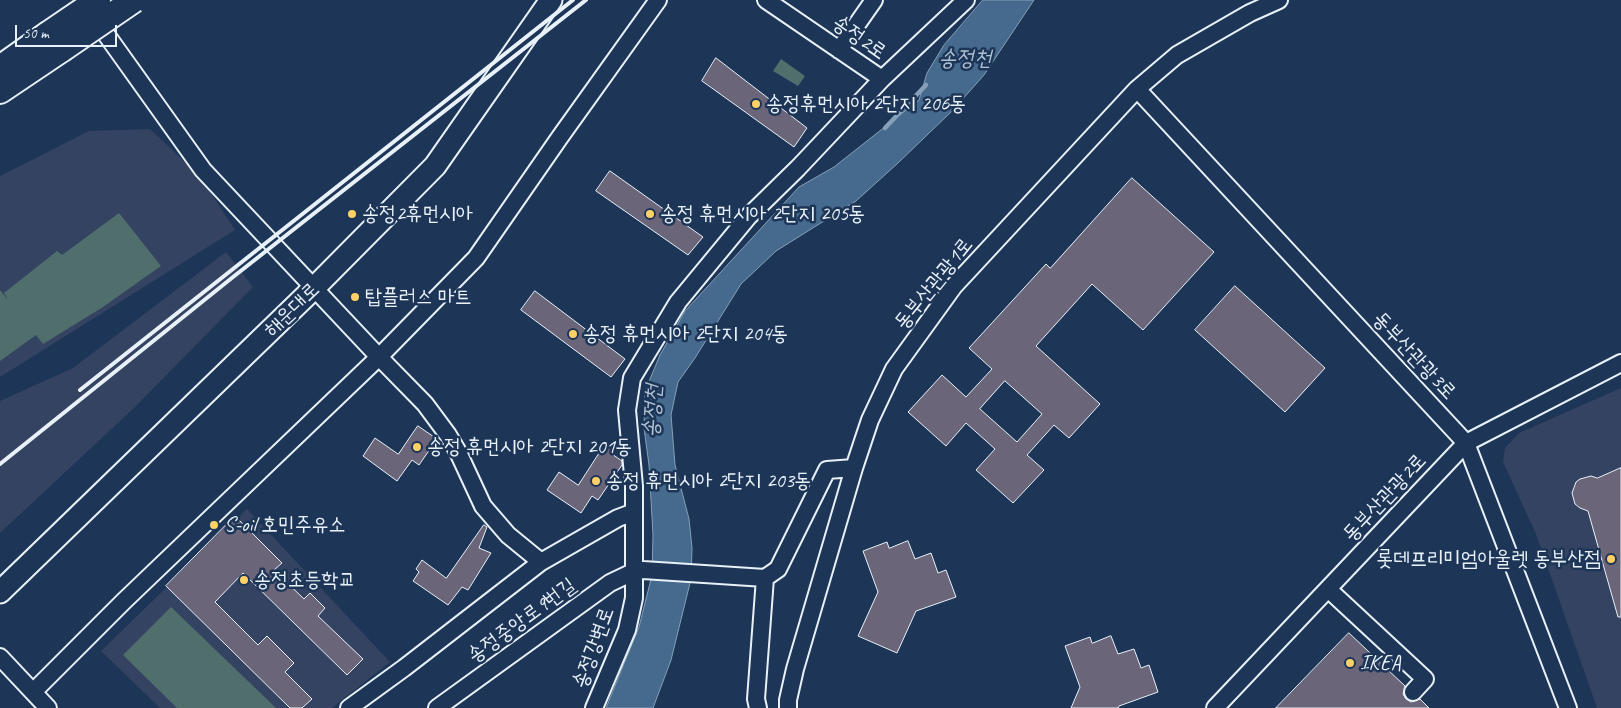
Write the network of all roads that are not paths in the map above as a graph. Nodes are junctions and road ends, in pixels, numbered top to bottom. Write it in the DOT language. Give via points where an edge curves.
graph roads {
  1 [pos="81,0"];
  2 [pos="98,0"];
  3 [pos="134,0"];
  4 [pos="551,0"];
  5 [pos="658,0"];
  6 [pos="766,0"];
  7 [pos="874,0"];
  8 [pos="966,0"];
  9 [pos="1278,0"];
  10 [pos="55,42"];
  11 [pos="839,50"];
  12 [pos="0,68"];
  13 [pos="882,80"];
  14 [pos="1137,89"];
  15 [pos="0,91"];
  16 [pos="314,288"];
  17 [pos="378,357"];
  18 [pos="1621,363"];
  19 [pos="1466,443"];
  20 [pos="854,468"];
  21 [pos="634,512"];
  22 [pos="541,562"];
  23 [pos="638,571"];
  24 [pos="765,578"];
  25 [pos="1328,589"];
  26 [pos="0,592"];
  27 [pos="0,656"];
  28 [pos="33,692"];
  29 [pos="1412,692"];
  30 [pos="48,708"];
  31 [pos="349,708"];
  32 [pos="437,708"];
  33 [pos="594,708"];
  34 [pos="758,708"];
  35 [pos="788,708"];
  36 [pos="1215,708"];
  37 [pos="1568,708"];
  1 -- 16 [label="street" via="203,170"];
  2 -- 10 [label="highway, bridge"];
  3 -- 10 [label="highway, bridge"];
  4 -- 16 [label="main road, 해운대로" via="435,166"];
  5 -- 17 [label="street" via="476,258"];
  6 -- 11 [label="street, 송정2로"];
  7 -- 11 [label="street"];
  8 -- 13 [label="street, 송정2로"];
  9 -- 14 [label="street, 동부산관광1로" via="1177,55"];
  10 -- 12 [label="highway"];
  10 -- 15 [label="highway"];
  11 -- 13 [label="street, 송정2로"];
  13 -- 21 [label="street, 송정강변로" via="749,216 678,302 632,378 627,410"];
  14 -- 19 [label="street, 동부산관광3로"];
  14 -- 20 [label="street, 동부산관광1로" via="954,286 894,369 870,420"];
  16 -- 17 [label="street"];
  16 -- 26 [label="main road, 해운대로"];
  17 -- 22 [label="street" via="425,404 448,435 483,506 508,535"];
  17 -- 28 [label="street"];
  18 -- 19 [label="street, 동부산관광2로"];
  19 -- 25 [label="street, 동부산관광2로"];
  19 -- 37 [label="street, 동부산관광3로"];
  20 -- 24 [label="street" via="827,470 778,569"];
  20 -- 35 [label="street, 동부산관광1로" via="795,669"];
  21 -- 22 [label="street"];
  21 -- 23 [label="street, 송정강변로"];
  22 -- 31 [label="street"];
  23 -- 24 [label="street"];
  23 -- 32 [label="street, 송정중앙로9번길" via="610,583"];
  23 -- 33 [label="street, 송정강변로" via="627,630"];
  24 -- 34 [label="street"];
  25 -- 29 [label="street" via="1425,679"];
  25 -- 36 [label="street, 동부산관광2로"];
  27 -- 28 [label="street"];
  28 -- 30 [label="street"];
}
